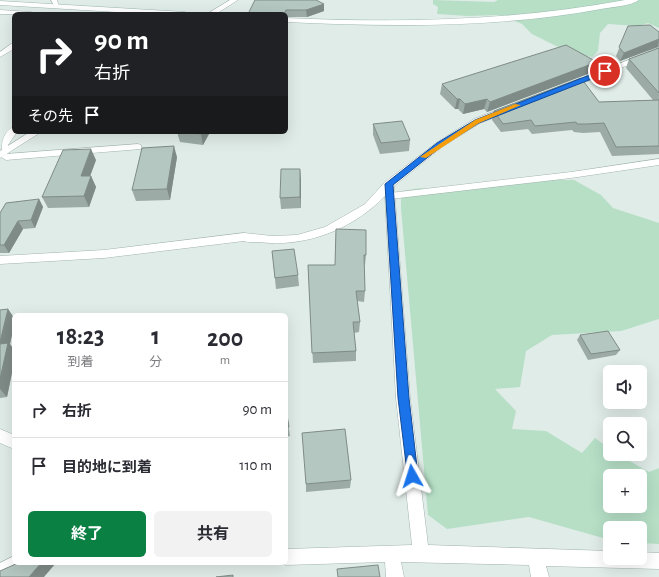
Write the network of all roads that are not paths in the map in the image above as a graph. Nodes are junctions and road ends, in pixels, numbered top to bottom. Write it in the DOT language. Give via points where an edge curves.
graph roads {
  1 [pos="235,0"];
  2 [pos="636,0"];
  3 [pos="0,3"];
  4 [pos="56,3"];
  5 [pos="0,12"];
  6 [pos="162,12"];
  7 [pos="215,12"];
  8 [pos="12,13"];
  9 [pos="288,20"];
  10 [pos="12,47"];
  11 [pos="659,50"];
  12 [pos="0,55"];
  13 [pos="559,89"];
  14 [pos="514,107"];
  15 [pos="12,132"];
  16 [pos="33,134"];
  17 [pos="138,147"];
  18 [pos="3,157"];
  19 [pos="659,162"];
  20 [pos="389,190"];
  21 [pos="0,260"];
  22 [pos="0,436"];
  23 [pos="12,441"];
  24 [pos="421,553"];
  25 [pos="392,554"];
  26 [pos="536,556"];
  27 [pos="288,557"];
  28 [pos="659,561"];
  29 [pos="14,565"];
  30 [pos="0,572"];
  31 [pos="395,577"];
  32 [pos="540,577"];
  1 -- 7 [label="street"];
  2 -- 9 [label="street" via="563,13 495,19 424,23"];
  3 -- 4 [label="street"];
  4 -- 6 [label="street"];
  5 -- 8 [label="street"];
  10 -- 12 [label="street"];
  11 -- 13 [label="street"];
  14 -- 20 [label="street" via="477,121 439,145"];
  15 -- 18 [label="street" via="2,145"];
  16 -- 18 [label="street"];
  17 -- 18 [label="street"];
  19 -- 20 [label="street" via="563,176"];
  20 -- 21 [label="street" via="369,206 329,230 290,239 244,237 104,254"];
  20 -- 24 [label="street" via="404,398"];
  22 -- 23 [label="street"];
  24 -- 25 [label="street"];
  24 -- 26 [label="street"];
  25 -- 27 [label="street"];
  25 -- 31 [label="street"];
  26 -- 28 [label="street"];
  26 -- 32 [label="street"];
  29 -- 30 [label="street"];
}
